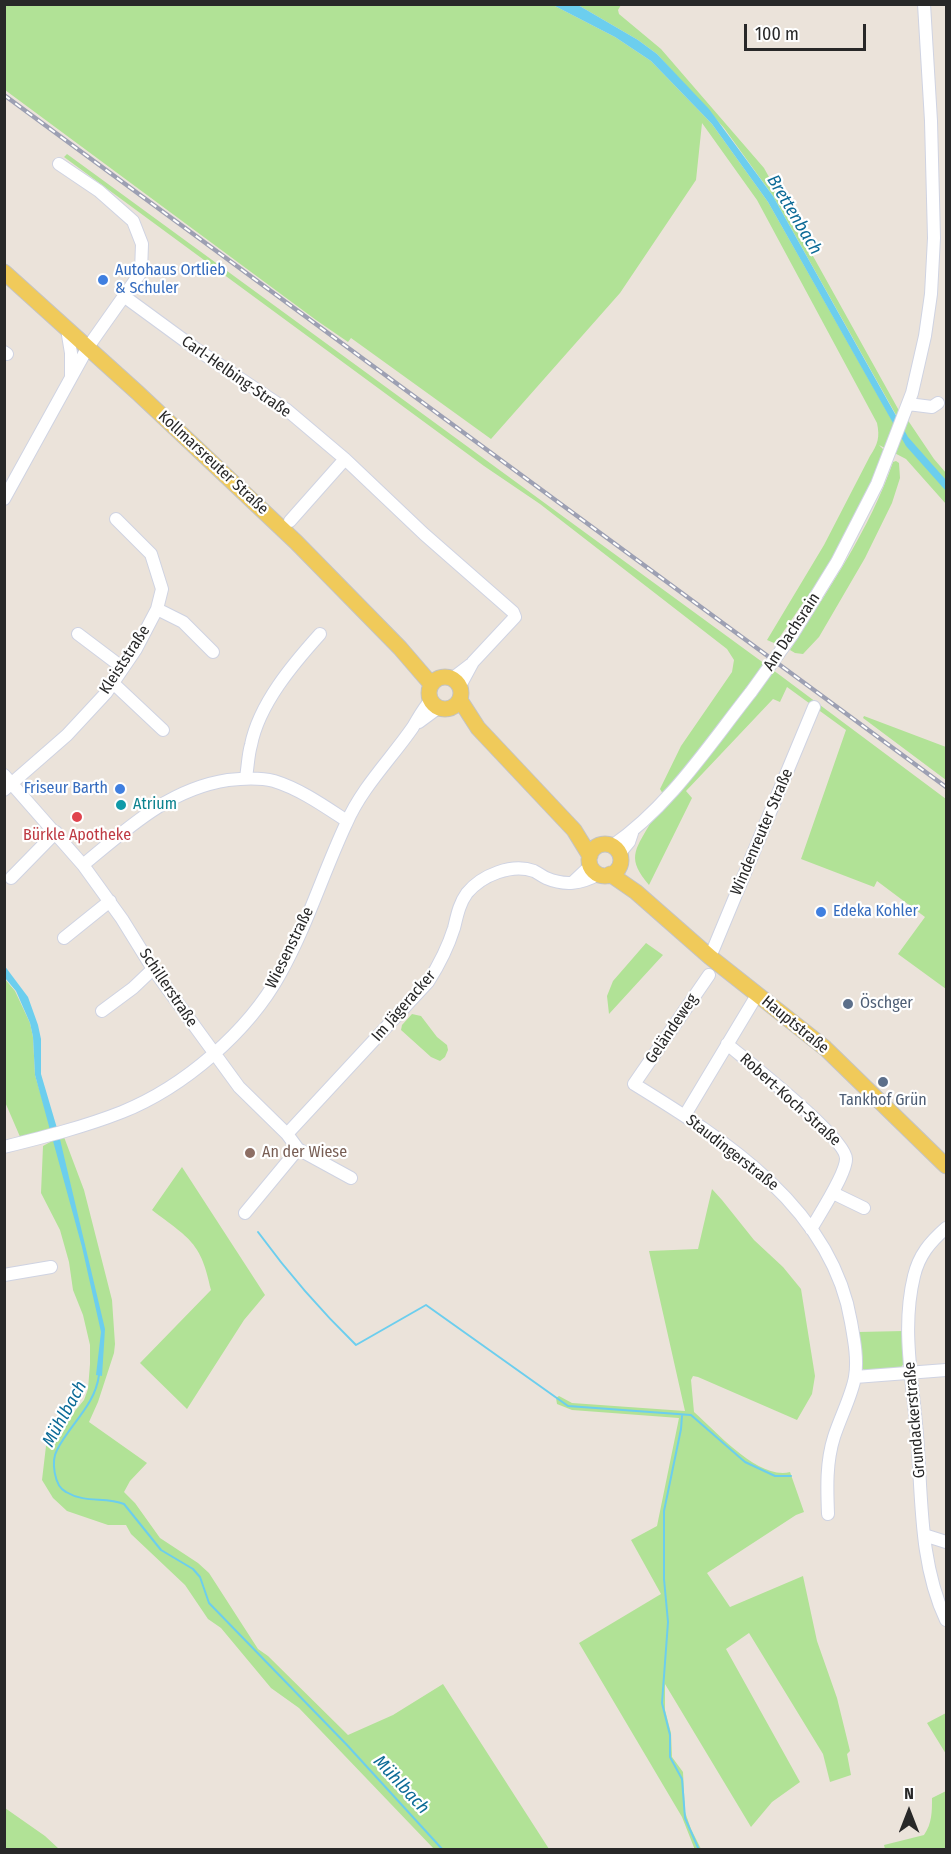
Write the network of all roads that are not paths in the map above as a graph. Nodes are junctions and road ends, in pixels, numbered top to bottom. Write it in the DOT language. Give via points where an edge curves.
graph roads {
  1 [pos="924,4"];
  2 [pos="59,164"];
  3 [pos="4,272"];
  4 [pos="125,297"];
  5 [pos="67,329"];
  6 [pos="88,347"];
  7 [pos="71,378"];
  8 [pos="938,403"];
  9 [pos="905,410"];
  10 [pos="345,459"];
  11 [pos="4,498"];
  12 [pos="116,519"];
  13 [pos="290,521"];
  14 [pos="157,609"];
  15 [pos="78,634"];
  16 [pos="320,634"];
  17 [pos="213,652"];
  18 [pos="123,668"];
  19 [pos="113,683"];
  20 [pos="449,689"];
  21 [pos="434,704"];
  22 [pos="814,707"];
  23 [pos="163,730"];
  24 [pos="246,777"];
  25 [pos="7,783"];
  26 [pos="347,821"];
  27 [pos="56,832"];
  28 [pos="605,860"];
  29 [pos="83,865"];
  30 [pos="11,878"];
  31 [pos="110,901"];
  32 [pos="64,938"];
  33 [pos="710,957"];
  34 [pos="153,969"];
  35 [pos="709,975"];
  36 [pos="757,995"];
  37 [pos="102,1011"];
  38 [pos="727,1044"];
  39 [pos="213,1054"];
  40 [pos="634,1084"];
  41 [pos="685,1115"];
  42 [pos="286,1134"];
  43 [pos="4,1147"];
  44 [pos="298,1149"];
  45 [pos="946,1167"];
  46 [pos="351,1178"];
  47 [pos="833,1193"];
  48 [pos="864,1208"];
  49 [pos="245,1213"];
  50 [pos="946,1228"];
  51 [pos="811,1229"];
  52 [pos="51,1267"];
  53 [pos="4,1275"];
  54 [pos="946,1371"];
  55 [pos="910,1373"];
  56 [pos="855,1377"];
  57 [pos="828,1514"];
  58 [pos="924,1535"];
  59 [pos="946,1542"];
  60 [pos="946,1620"];
  1 -- 9 [label="street, Am Dachsrain" via="932,122 931,294 925,336"];
  2 -- 4 [label="street" via="99,191 133,221 142,244 141,272"];
  3 -- 5 [label="main road, Kollmarsreuter Straße"];
  4 -- 6 [label="street"];
  4 -- 10 [label="street, Carl-Helbing-Straße" via="287,410"];
  5 -- 6 [label="main road, Kollmarsreuter Straße"];
  5 -- 7 [label="street"];
  6 -- 7 [label="street"];
  6 -- 20 [label="main road, Kollmarsreuter Straße" via="296,542 414,662 422,676"];
  7 -- 11 [label="street"];
  8 -- 9 [label="street"];
  9 -- 28 [label="street, Am Dachsrain, bridge" via="861,517 792,635 664,800 632,832 629,842"];
  10 -- 13 [label="street"];
  10 -- 20 [label="street, Carl-Helbing-Straße" via="513,612 515,617"];
  12 -- 14 [label="street, Kleiststraße" via="151,554 162,589"];
  14 -- 17 [label="street" via="183,622"];
  14 -- 18 [label="street, Kleiststraße"];
  15 -- 18 [label="street"];
  16 -- 24 [label="street" via="284,676 265,709 251,742"];
  18 -- 19 [label="street, Kleiststraße"];
  19 -- 23 [label="street"];
  19 -- 25 [label="street, Kleiststraße" via="67,735"];
  20 -- 21 [label="main road" via="429,693"];
  20 -- 21 [label="main road" via="447,709"];
  20 -- 28 [label="main road" via="474,724"];
  21 -- 26 [label="street, Wiesenstraße" via="422,710"];
  22 -- 33 [label="street, Windenreuter Straße"];
  24 -- 26 [label="street" via="280,783"];
  24 -- 29 [label="street" via="174,797 145,814"];
  25 -- 27 [label="street, Schillerstraße"];
  26 -- 39 [label="street, Wiesenstraße" via="277,979 256,1011"];
  27 -- 29 [label="street, Schillerstraße"];
  27 -- 30 [label="street"];
  28 -- 33 [label="main road, Hauptstraße"];
  28 -- 42 [label="street, Im Jägeracker" via="572,883 519,869 492,874 467,893 439,965 428,982"];
  29 -- 31 [label="street, Schillerstraße"];
  31 -- 32 [label="street"];
  31 -- 34 [label="street, Schillerstraße"];
  33 -- 36 [label="main road, Hauptstraße"];
  34 -- 37 [label="street"];
  34 -- 39 [label="street, Schillerstraße"];
  35 -- 40 [label="street, Geländeweg"];
  36 -- 38 [label="street"];
  36 -- 45 [label="main road, Hauptstraße" via="825,1048"];
  38 -- 41 [label="street"];
  38 -- 47 [label="street, Robert-Koch-Straße" via="844,1149 847,1160"];
  39 -- 42 [label="street, Schillerstraße" via="239,1087"];
  39 -- 43 [label="street, Wiesenstraße" via="166,1088 123,1111"];
  40 -- 41 [label="street, Staudingerstraße"];
  41 -- 51 [label="street, Staudingerstraße" via="786,1196"];
  42 -- 44 [label="street, Schillerstraße"];
  44 -- 46 [label="street, Schillerstraße"];
  44 -- 49 [label="street"];
  47 -- 48 [label="street"];
  47 -- 51 [label="street, Robert-Koch-Straße"];
  50 -- 55 [label="street, Grundackerstraße" via="921,1255 914,1274 907,1329"];
  51 -- 56 [label="street, Staudingerstraße" via="847,1299"];
  52 -- 53 [label="street"];
  54 -- 55 [label="street"];
  55 -- 56 [label="street"];
  55 -- 58 [label="street, Grundackerstraße"];
  56 -- 57 [label="street, Staudingerstraße" via="833,1440 826,1481"];
  58 -- 59 [label="street"];
  58 -- 60 [label="street, Grundackerstraße" via="930,1572"];
}
